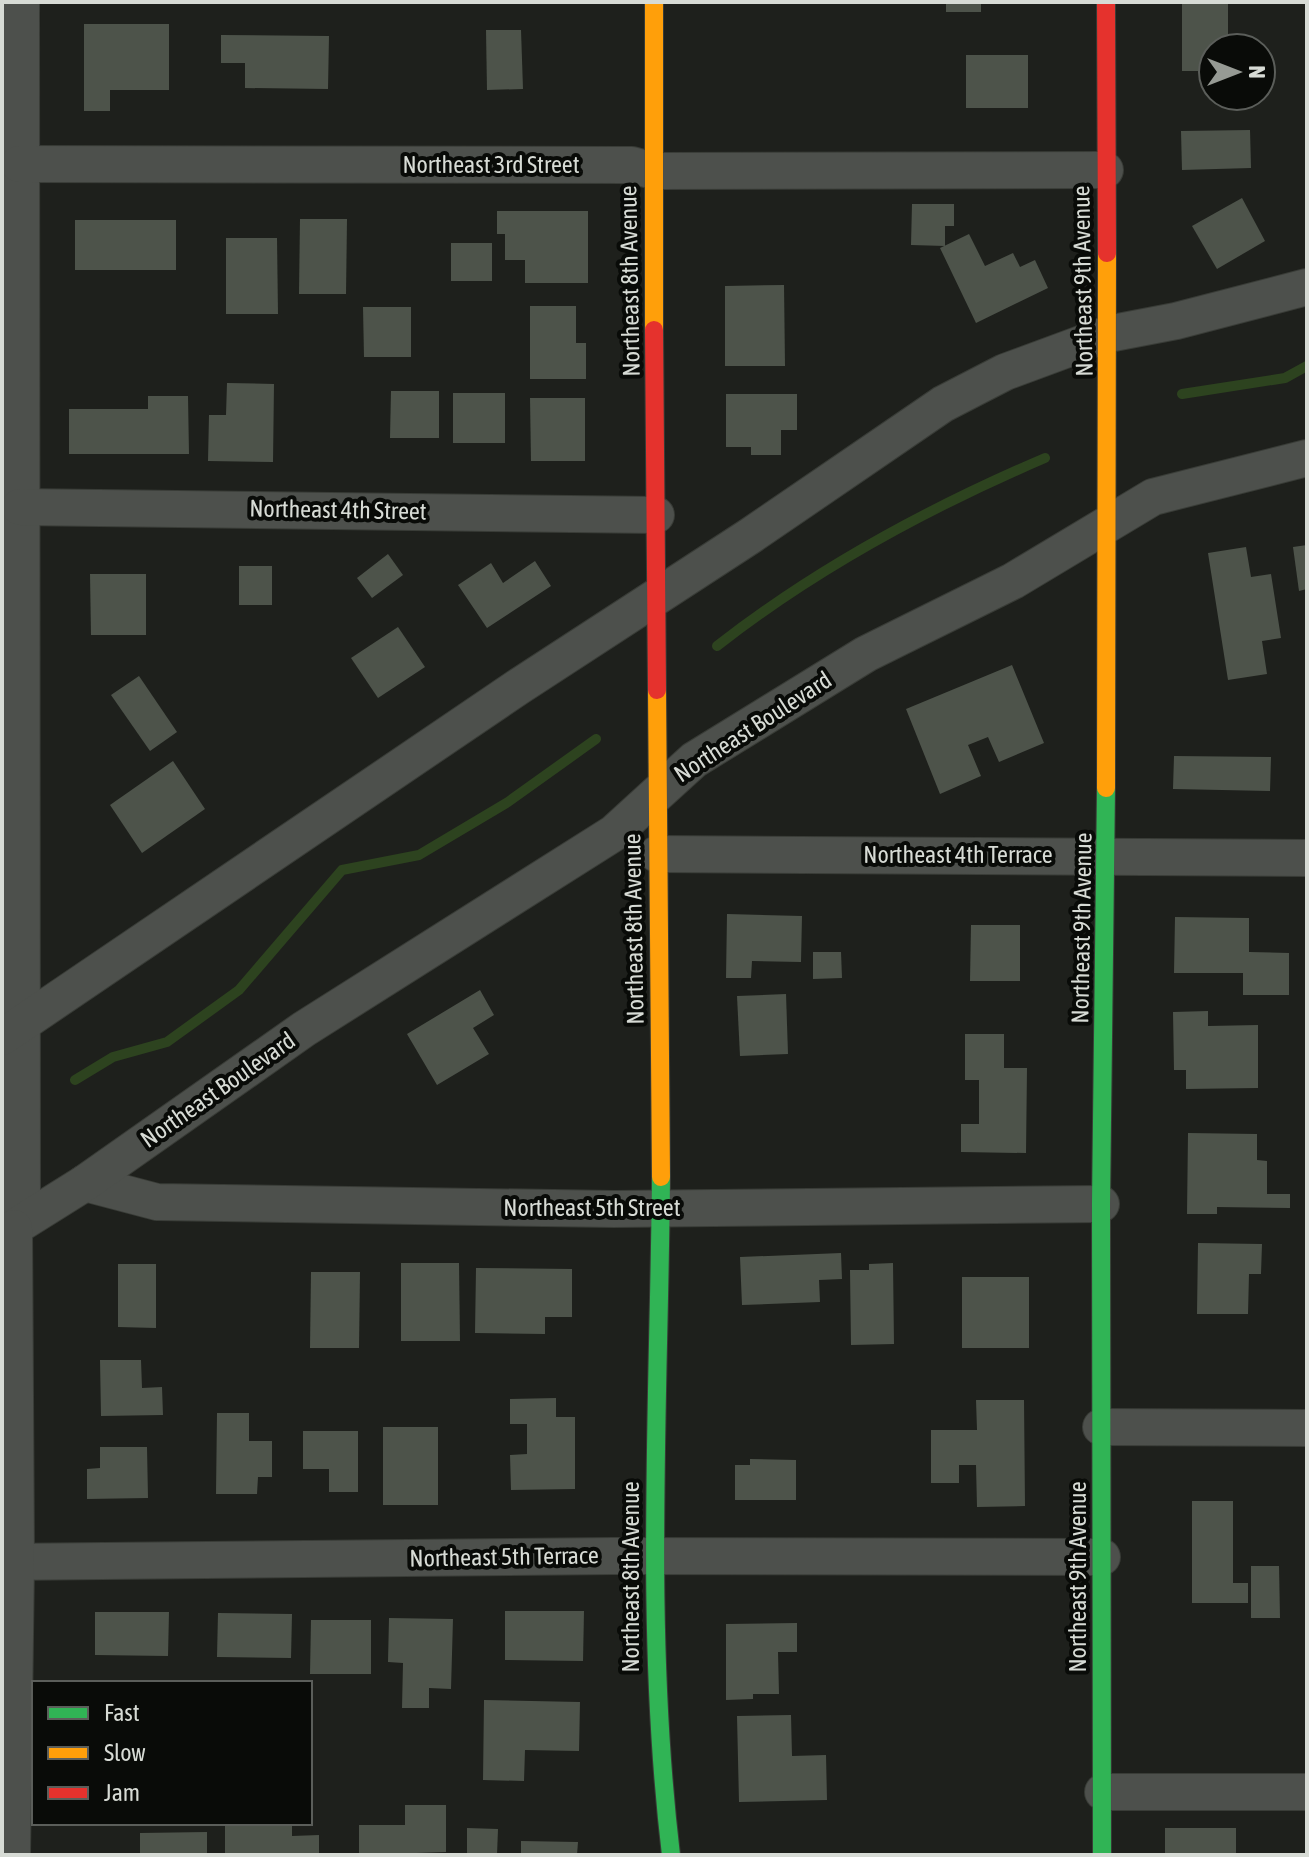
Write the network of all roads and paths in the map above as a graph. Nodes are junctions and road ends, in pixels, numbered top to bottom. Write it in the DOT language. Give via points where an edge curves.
graph roads {
  1 [pos="21,2"];
  2 [pos="654,2"];
  3 [pos="1106,2"];
  4 [pos="19,164"];
  5 [pos="1105,170"];
  6 [pos="653,171"];
  7 [pos="1307,287"];
  8 [pos="1108,334"];
  9 [pos="1307,458"];
  10 [pos="20,507"];
  11 [pos="656,515"];
  12 [pos="1109,524"];
  13 [pos="656,595"];
  14 [pos="657,793"];
  15 [pos="10,850"];
  16 [pos="657,854"];
  17 [pos="1107,856"];
  18 [pos="1307,858"];
  19 [pos="11,1031"];
  20 [pos="85,1183"];
  21 [pos="1101,1204"];
  22 [pos="660,1209"];
  23 [pos="13,1228"];
  24 [pos="1101,1427"];
  25 [pos="1307,1428"];
  26 [pos="654,1556"];
  27 [pos="1102,1557"];
  28 [pos="9,1562"];
  29 [pos="1103,1792"];
  30 [pos="1307,1792"];
  31 [pos="12,1855"];
  32 [pos="671,1855"];
  33 [pos="1102,1855"];
  1 -- 4 [label="street"];
  2 -- 6 [label="street, Northeast 8th Avenue"];
  3 -- 5 [label="street, Northeast 9th Avenue"];
  4 -- 6 [label="street, Northeast 3rd Street" via="632,165"];
  4 -- 10 [label="street"];
  5 -- 6 [label="street, Northeast 3rd Street"];
  5 -- 8 [label="street, Northeast 9th Avenue"];
  6 -- 11 [label="street, Northeast 8th Avenue"];
  7 -- 8 [label="street"];
  8 -- 12 [label="street, Northeast 9th Avenue"];
  8 -- 13 [label="street" via="1005,372 943,404"];
  9 -- 12 [label="street, Northeast Boulevard" via="1153,497"];
  10 -- 11 [label="street, Northeast 4th Street"];
  10 -- 15 [label="street"];
  11 -- 13 [label="street, Northeast 8th Avenue"];
  12 -- 14 [label="street, Northeast Boulevard" via="1013,581 866,654 694,760"];
  12 -- 17 [label="street, Northeast 9th Avenue"];
  13 -- 14 [label="street, Northeast 8th Avenue"];
  13 -- 19 [label="street"];
  14 -- 16 [label="street, Northeast 8th Avenue"];
  14 -- 20 [label="street, Northeast Boulevard" via="614,833 304,1029"];
  15 -- 19 [label="street"];
  16 -- 17 [label="street, Northeast 4th Terrace"];
  16 -- 22 [label="street, Northeast 8th Avenue"];
  17 -- 18 [label="street, Northeast 4th Terrace"];
  17 -- 21 [label="street, Northeast 9th Avenue"];
  19 -- 23 [label="street"];
  20 -- 22 [label="street, Northeast 5th Street" via="157,1202"];
  20 -- 23 [label="street, Northeast Boulevard"];
  21 -- 22 [label="street, Northeast 5th Street"];
  21 -- 24 [label="street, Northeast 9th Avenue"];
  22 -- 26 [label="street, Northeast 8th Avenue"];
  23 -- 28 [label="street"];
  24 -- 25 [label="street"];
  24 -- 27 [label="street, Northeast 9th Avenue"];
  26 -- 27 [label="street, Northeast 5th Terrace"];
  26 -- 28 [label="street, Northeast 5th Terrace"];
  26 -- 32 [label="street, Northeast 8th Avenue" via="654,1691"];
  27 -- 29 [label="street, Northeast 9th Avenue"];
  28 -- 31 [label="street"];
  29 -- 30 [label="street"];
  29 -- 33 [label="street, Northeast 9th Avenue"];
}
